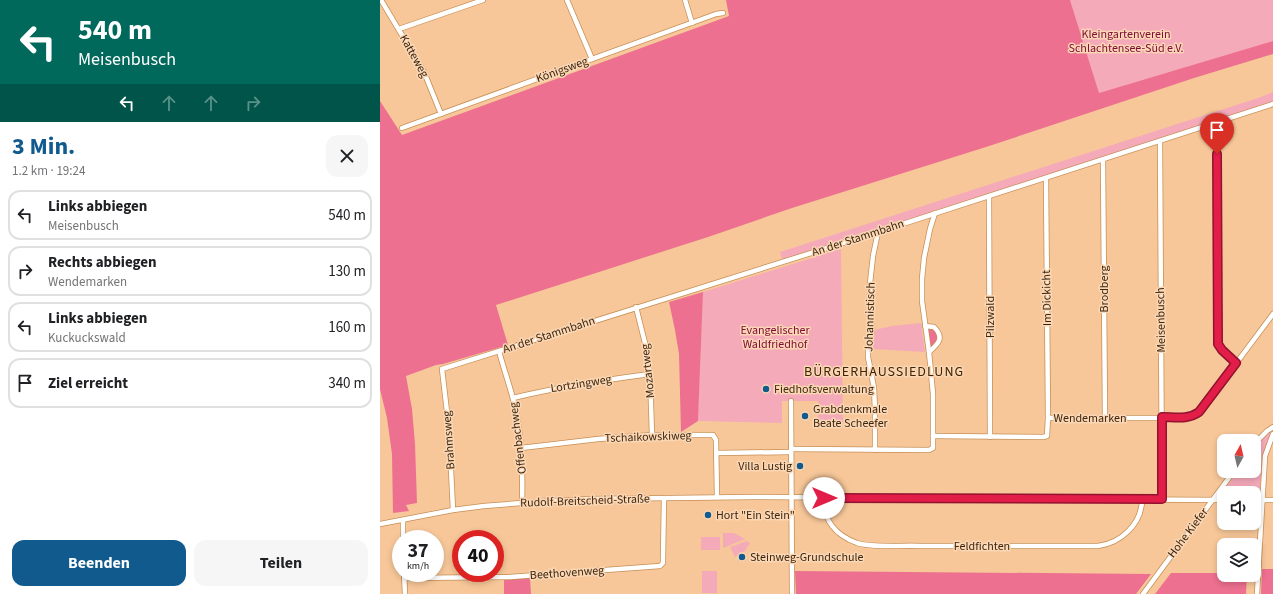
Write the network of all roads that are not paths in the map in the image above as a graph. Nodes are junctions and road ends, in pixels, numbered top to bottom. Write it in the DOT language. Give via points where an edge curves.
graph roads {
  1 [pos="381,0"];
  2 [pos="483,0"];
  3 [pos="566,0"];
  4 [pos="685,0"];
  5 [pos="723,13"];
  6 [pos="692,23"];
  7 [pos="399,29"];
  8 [pos="592,59"];
  9 [pos="1273,104"];
  10 [pos="441,114"];
  11 [pos="1217,123"];
  12 [pos="402,128"];
  13 [pos="1160,141"];
  14 [pos="1103,160"];
  15 [pos="1046,178"];
  16 [pos="989,196"];
  17 [pos="935,213"];
  18 [pos="878,232"];
  19 [pos="636,307"];
  20 [pos="1273,314"];
  21 [pos="925,326"];
  22 [pos="499,351"];
  23 [pos="929,352"];
  24 [pos="1236,363"];
  25 [pos="442,369"];
  26 [pos="650,374"];
  27 [pos="513,398"];
  28 [pos="791,401"];
  29 [pos="1162,417"];
  30 [pos="1048,418"];
  31 [pos="1104,418"];
  32 [pos="1273,427"];
  33 [pos="1273,434"];
  34 [pos="652,435"];
  35 [pos="933,436"];
  36 [pos="990,437"];
  37 [pos="1261,437"];
  38 [pos="521,448"];
  39 [pos="875,450"];
  40 [pos="791,451"];
  41 [pos="717,453"];
  42 [pos="1229,478"];
  43 [pos="717,497"];
  44 [pos="792,497"];
  45 [pos="664,498"];
  46 [pos="824,498"];
  47 [pos="1142,499"];
  48 [pos="1162,499"];
  49 [pos="1214,500"];
  50 [pos="1262,500"];
  51 [pos="1273,500"];
  52 [pos="522,503"];
  53 [pos="453,510"];
  54 [pos="404,520"];
  55 [pos="380,524"];
  56 [pos="403,530"];
  57 [pos="444,576"];
  58 [pos="404,582"];
  59 [pos="405,594"];
  60 [pos="792,594"];
  61 [pos="1142,594"];
  62 [pos="1257,594"];
  1 -- 7 [label="street, Katteweg"];
  2 -- 7 [label="street"];
  3 -- 8 [label="street"];
  4 -- 6 [label="street"];
  5 -- 6 [label="street, Königsweg"];
  6 -- 8 [label="street, Königsweg"];
  7 -- 10 [label="street, Katteweg" via="424,72"];
  8 -- 10 [label="street, Königsweg"];
  9 -- 11 [label="street, An der Stammbahn"];
  10 -- 12 [label="street, Königsweg"];
  11 -- 13 [label="street, An der Stammbahn"];
  11 -- 24 [label="street" via="1218,344"];
  13 -- 14 [label="street, An der Stammbahn"];
  13 -- 29 [label="street, Meisenbusch"];
  14 -- 15 [label="street, An der Stammbahn"];
  14 -- 31 [label="street, Brodberg"];
  15 -- 16 [label="street, An der Stammbahn"];
  15 -- 30 [label="street, Im Dickicht"];
  16 -- 17 [label="street, An der Stammbahn"];
  16 -- 36 [label="street, Pilzwald"];
  17 -- 18 [label="street, An der Stammbahn"];
  17 -- 21 [label="street" via="922,272"];
  18 -- 19 [label="street, An der Stammbahn"];
  18 -- 39 [label="street, Johannistisch" via="870,283 872,330 868,349 874,388"];
  19 -- 22 [label="street, An der Stammbahn"];
  19 -- 26 [label="street, Mozartweg"];
  20 -- 24 [label="street, Wendemarken"];
  21 -- 23 [label="street"];
  21 -- 23 [label="street" via="934,328 939,335 938,343"];
  22 -- 25 [label="street, An der Stammbahn"];
  22 -- 27 [label="street, Offenbachweg"];
  23 -- 35 [label="street"];
  24 -- 29 [label="street, Wendemarken" via="1195,415 1185,418"];
  25 -- 53 [label="street, Brahmsweg" via="449,429"];
  26 -- 27 [label="street, Lortzingweg" via="557,387"];
  26 -- 34 [label="street, Mozartweg"];
  27 -- 38 [label="street, Offenbachweg"];
  28 -- 40 [label="street"];
  29 -- 31 [label="street, Wendemarken"];
  29 -- 48 [label="street, Meisenbusch"];
  30 -- 31 [label="street, Wendemarken"];
  30 -- 36 [label="street, Wendemarken" via="1047,436"];
  32 -- 37 [label="street"];
  33 -- 50 [label="street" via="1265,456"];
  34 -- 38 [label="street, Tschaikowskiweg"];
  34 -- 41 [label="street, Tschaikowskiweg" via="713,435"];
  35 -- 36 [label="street, Wendemarken"];
  35 -- 39 [label="street" via="934,445 931,449"];
  38 -- 52 [label="street, Offenbachweg"];
  39 -- 40 [label="street"];
  40 -- 41 [label="street"];
  40 -- 44 [label="street"];
  41 -- 43 [label="street, Tschaikowskiweg"];
  42 -- 49 [label="street, Hohe Kiefer"];
  43 -- 44 [label="street, Rudolf-Breitscheid-Straße"];
  43 -- 45 [label="street, Rudolf-Breitscheid-Straße"];
  44 -- 46 [label="street, Rudolf-Breitscheid-Straße"];
  44 -- 60 [label="street"];
  45 -- 52 [label="street, Rudolf-Breitscheid-Straße"];
  45 -- 57 [label="street, Beethovenweg" via="663,563 660,566 510,577"];
  46 -- 47 [label="street, Rudolf-Breitscheid-Straße"];
  46 -- 47 [label="street, Feldfichten" via="825,513 829,522 852,541 866,545 937,546 1106,545 1121,538 1132,527 1141,510"];
  47 -- 48 [label="street, Rudolf-Breitscheid-Straße"];
  48 -- 49 [label="street, Rudolf-Breitscheid-Straße"];
  49 -- 61 [label="street, Hohe Kiefer"];
  50 -- 51 [label="street"];
  50 -- 62 [label="street"];
  52 -- 53 [label="street, Rudolf-Breitscheid-Straße"];
  53 -- 54 [label="street, Rudolf-Breitscheid-Straße"];
  54 -- 55 [label="street, Rudolf-Breitscheid-Straße"];
  54 -- 56 [label="street"];
  58 -- 59 [label="street"];
}
